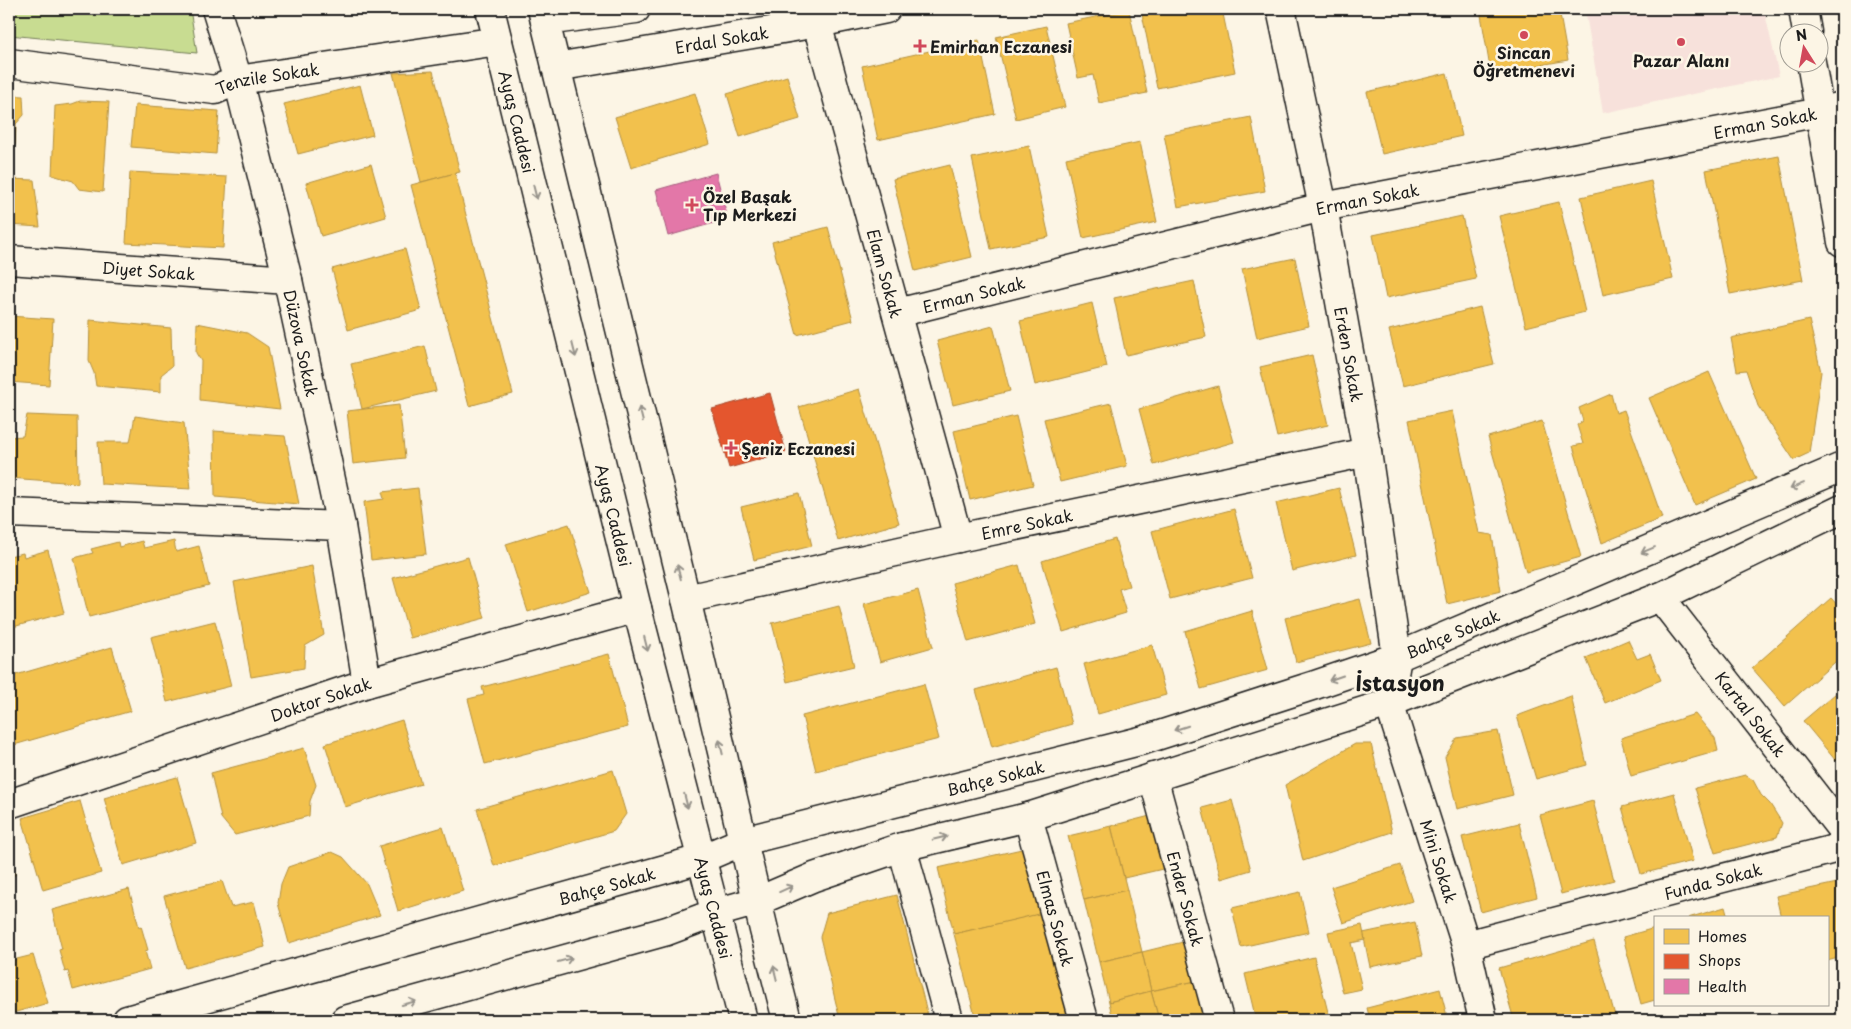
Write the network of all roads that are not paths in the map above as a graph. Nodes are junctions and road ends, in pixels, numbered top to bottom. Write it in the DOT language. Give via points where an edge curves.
graph roads {
  1 [pos="216,9"];
  2 [pos="490,9"];
  3 [pos="636,9"];
  4 [pos="886,9"];
  5 [pos="1281,9"];
  6 [pos="1803,9"];
  7 [pos="543,15"];
  8 [pos="816,16"];
  9 [pos="1805,22"];
  10 [pos="498,41"];
  11 [pos="9,64"];
  12 [pos="556,67"];
  13 [pos="1816,72"];
  14 [pos="238,80"];
  15 [pos="1831,109"];
  16 [pos="1323,207"];
  17 [pos="1842,242"];
  18 [pos="9,260"];
  19 [pos="288,280"];
  20 [pos="897,313"];
  21 [pos="1367,452"];
  22 [pos="1842,467"];
  23 [pos="1842,509"];
  24 [pos="9,514"];
  25 [pos="44,516"];
  26 [pos="341,526"];
  27 [pos="9,527"];
  28 [pos="958,538"];
  29 [pos="1660,597"];
  30 [pos="686,599"];
  31 [pos="637,608"];
  32 [pos="1397,657"];
  33 [pos="367,683"];
  34 [pos="1389,704"];
  35 [pos="1153,777"];
  36 [pos="9,804"];
  37 [pos="1028,817"];
  38 [pos="1842,830"];
  39 [pos="742,841"];
  40 [pos="902,847"];
  41 [pos="1842,847"];
  42 [pos="701,859"];
  43 [pos="758,901"];
  44 [pos="715,913"];
  45 [pos="1466,945"];
  46 [pos="127,1020"];
  47 [pos="345,1020"];
  48 [pos="743,1020"];
  49 [pos="787,1020"];
  50 [pos="949,1020"];
  51 [pos="1084,1020"];
  52 [pos="1219,1020"];
  53 [pos="1483,1020"];
  1 -- 14 [label="street, Düzova Sokak"];
  2 -- 10 [label="street, Ayaş Caddesi"];
  3 -- 7 [label="street"];
  4 -- 8 [label="street, Erdal Sokak"];
  5 -- 16 [label="street, Erden Sokak"];
  6 -- 9 [label="street"];
  7 -- 12 [label="street"];
  8 -- 12 [label="street, Erdal Sokak"];
  8 -- 20 [label="street, Elam Sokak"];
  10 -- 14 [label="street, Tenzile Sokak"];
  10 -- 31 [label="street, Ayaş Caddesi, one-way"];
  11 -- 14 [label="street, Tenzile Sokak" via="215,90"];
  30 -- 12 [label="street, one-way"];
  13 -- 15 [label="street"];
  14 -- 19 [label="street, Düzova Sokak"];
  15 -- 16 [label="street, Erman Sokak"];
  15 -- 17 [label="street"];
  16 -- 20 [label="street, Erman Sokak"];
  16 -- 21 [label="street, Erden Sokak"];
  18 -- 19 [label="street, Diyet Sokak"];
  19 -- 26 [label="street, Düzova Sokak"];
  20 -- 28 [label="street, Elam Sokak"];
  21 -- 28 [label="street, Emre Sokak"];
  21 -- 32 [label="street, Erden Sokak"];
  22 -- 32 [label="street, Bahçe Sokak, one-way"];
  23 -- 29 [label="street"];
  24 -- 25 [label="street"];
  25 -- 26 [label="street"];
  25 -- 27 [label="street"];
  26 -- 33 [label="street, Düzova Sokak"];
  28 -- 30 [label="street, Emre Sokak"];
  29 -- 34 [label="street"];
  29 -- 38 [label="street, Kartal Sokak"];
  39 -- 30 [label="street, one-way"];
  31 -- 33 [label="street, Doktor Sokak"];
  31 -- 42 [label="street, Ayaş Caddesi, one-way"];
  32 -- 34 [label="street, Erden Sokak"];
  32 -- 39 [label="street, Bahçe Sokak, one-way" via="1144,740"];
  33 -- 36 [label="street, Doktor Sokak"];
  34 -- 35 [label="street"];
  34 -- 45 [label="street, Mini Sokak"];
  35 -- 37 [label="street"];
  35 -- 52 [label="street, Ender Sokak"];
  40 -- 37 [label="street, one-way"];
  37 -- 51 [label="street, Elmas Sokak"];
  39 -- 42 [label="street, Bahçe Sokak"];
  39 -- 43 [label="street"];
  43 -- 40 [label="street, one-way" via="814,877"];
  40 -- 50 [label="street"];
  41 -- 45 [label="street, Funda Sokak"];
  42 -- 44 [label="street, Ayaş Caddesi"];
  42 -- 46 [label="street, Bahçe Sokak"];
  43 -- 44 [label="street"];
  49 -- 43 [label="street, one-way"];
  47 -- 44 [label="street, one-way" via="667,931"];
  44 -- 48 [label="street, Ayaş Caddesi"];
  45 -- 53 [label="street, Mini Sokak"];
}
